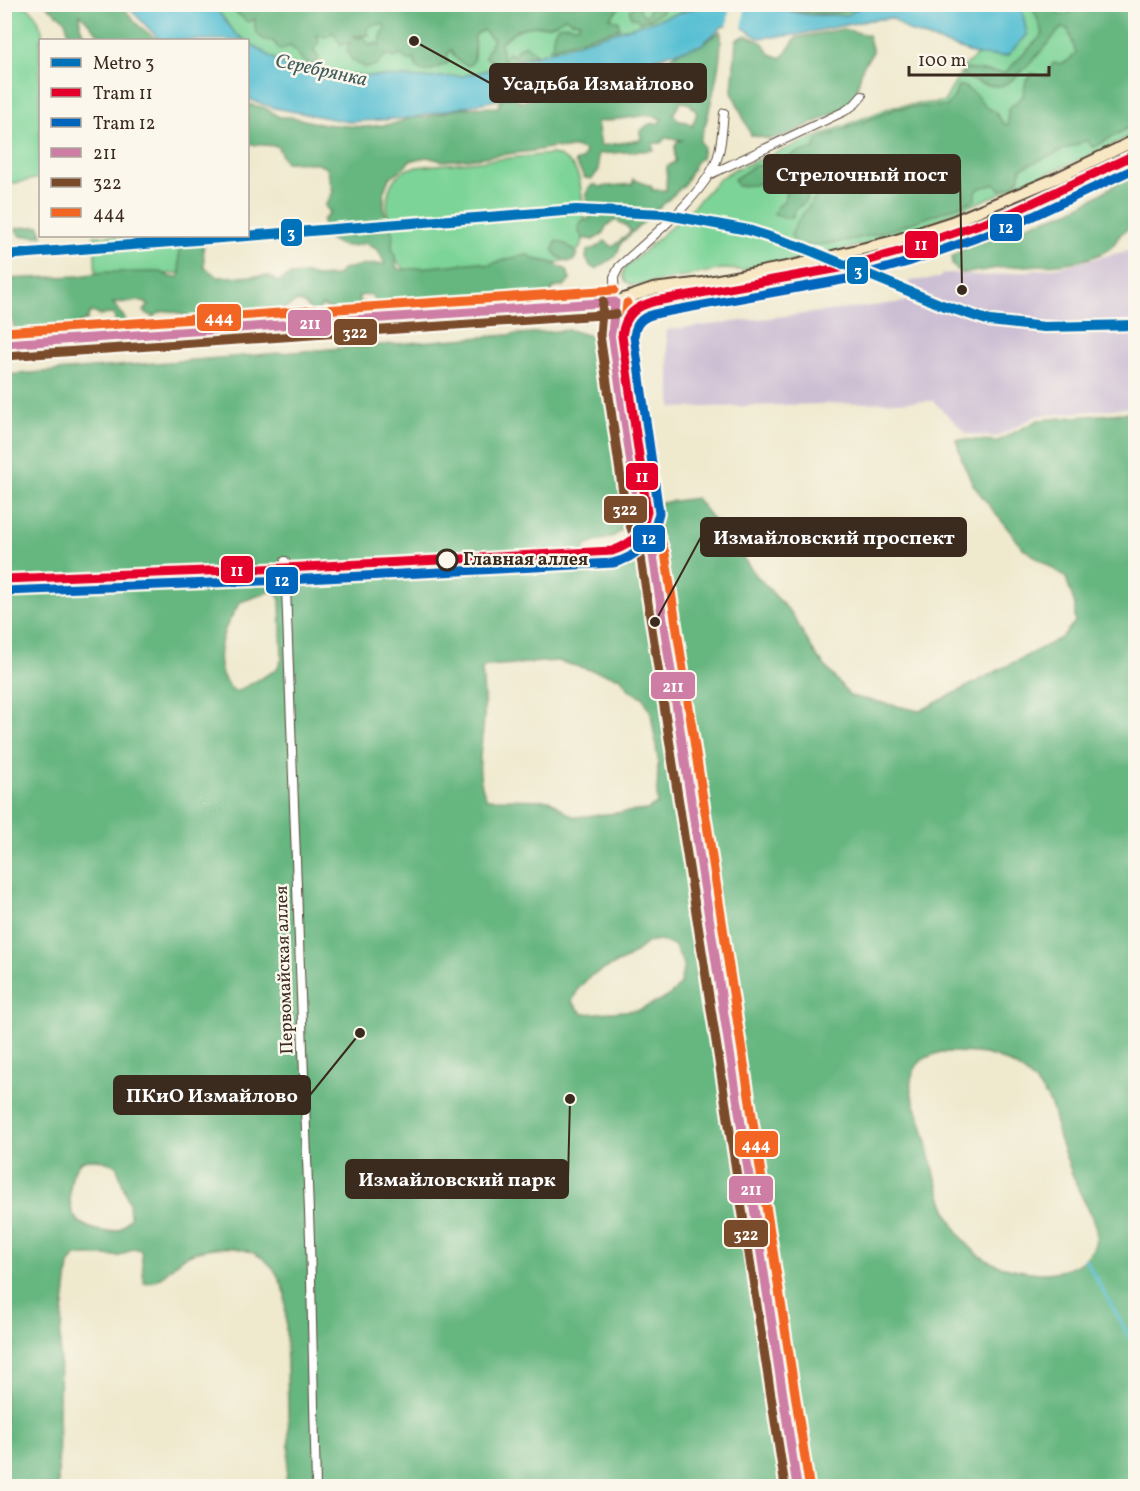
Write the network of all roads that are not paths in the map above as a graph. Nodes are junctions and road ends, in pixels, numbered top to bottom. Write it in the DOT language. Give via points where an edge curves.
graph roads {
  1 [pos="862,96"];
  2 [pos="724,113"];
  3 [pos="1136,140"];
  4 [pos="1136,160"];
  5 [pos="710,174"];
  6 [pos="615,302"];
  7 [pos="655,309"];
  8 [pos="627,334"];
  9 [pos="4,344"];
  10 [pos="652,550"];
  11 [pos="285,561"];
  12 [pos="316,1486"];
  13 [pos="797,1486"];
  1 -- 5 [label="street" via="845,111"];
  2 -- 5 [label="street"];
  3 -- 6 [label="main road" via="1046,183 894,242 792,266 653,289"];
  4 -- 7 [label="main road" via="1054,200 935,246 848,274"];
  5 -- 6 [label="street" via="667,223 619,267 614,278"];
  6 -- 7 [label="main road"];
  6 -- 8 [label="main road"];
  6 -- 9 [label="main road"];
  6 -- 10 [label="main road" via="612,333 616,367 638,511"];
  7 -- 8 [label="main road" via="636,317"];
  8 -- 10 [label="main road"];
  10 -- 13 [label="main road"];
  11 -- 12 [label="street, Первомайская аллея"];
}
